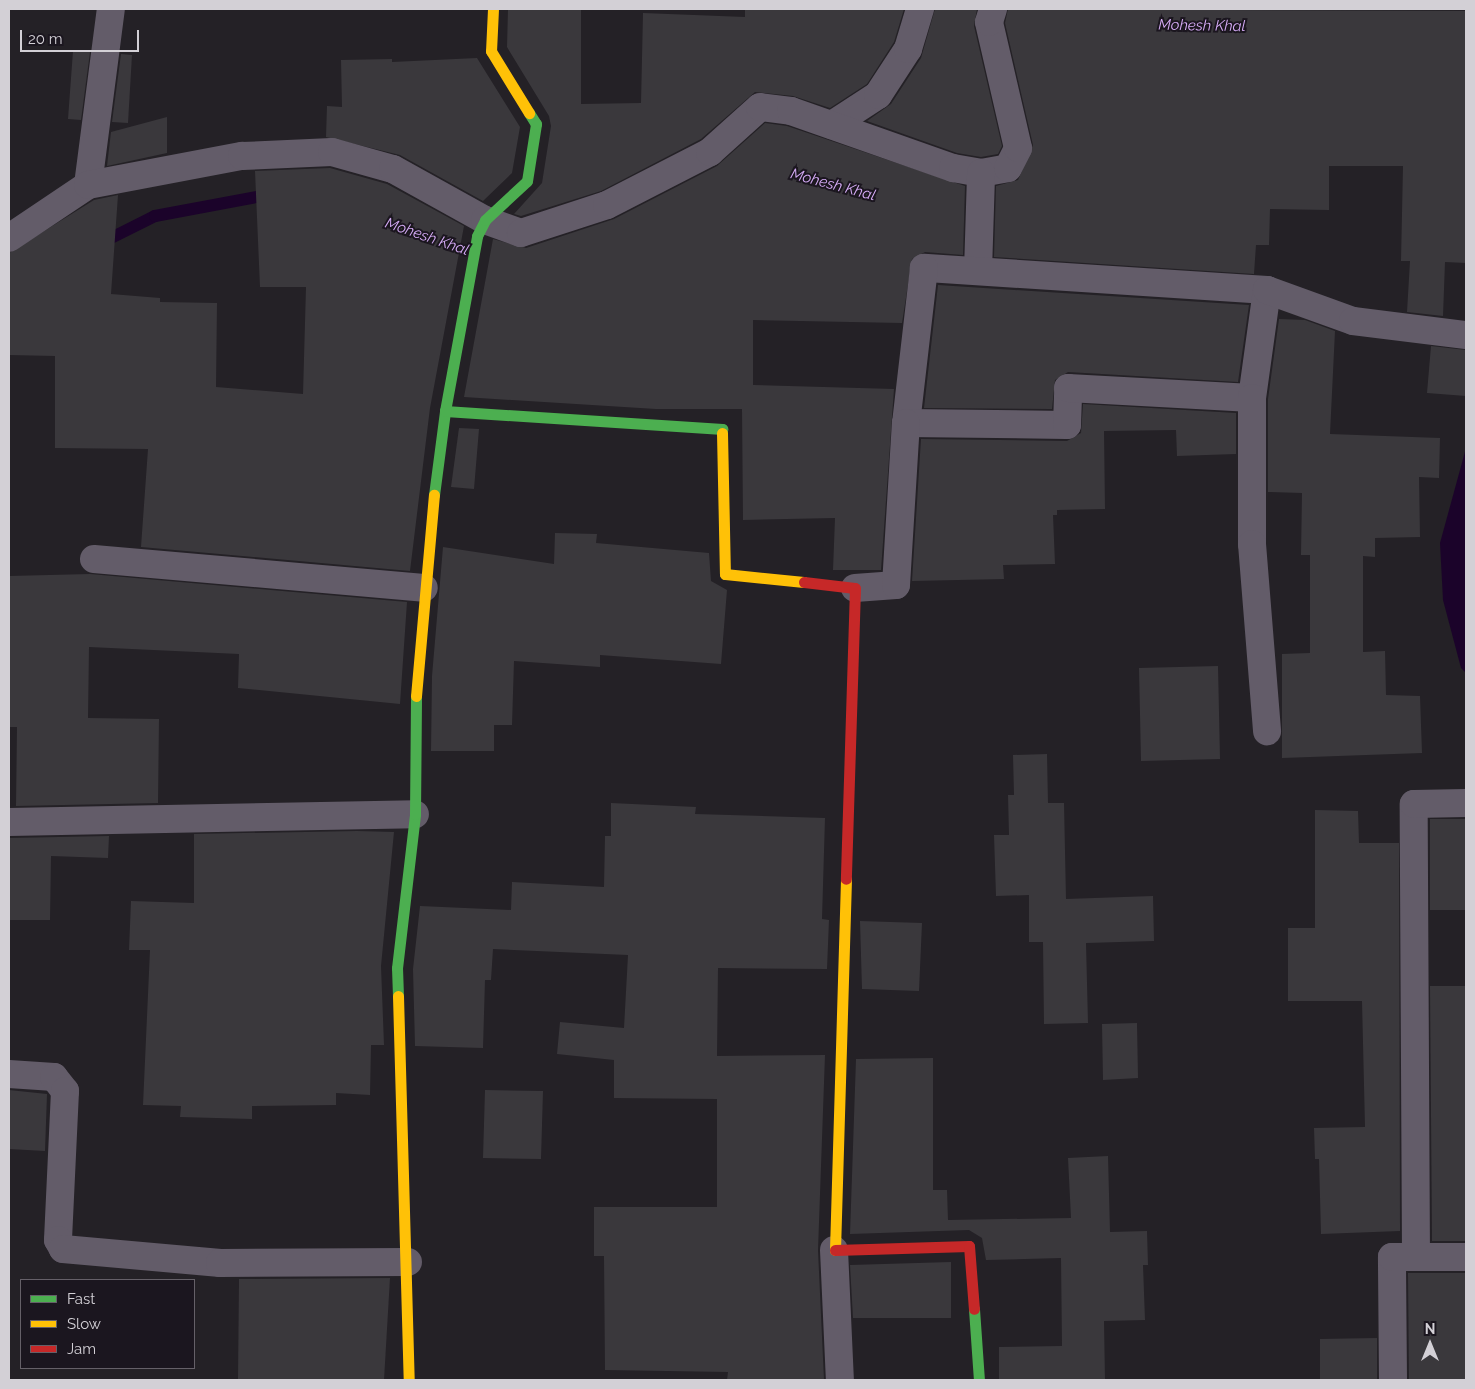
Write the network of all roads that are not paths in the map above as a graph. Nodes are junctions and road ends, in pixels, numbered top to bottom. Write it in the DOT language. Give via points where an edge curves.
graph roads {
  1 [pos="111,9"];
  2 [pos="493,9"];
  3 [pos="920,9"];
  4 [pos="993,9"];
  5 [pos="832,125"];
  6 [pos="982,173"];
  7 [pos="88,185"];
  8 [pos="485,220"];
  9 [pos="9,238"];
  10 [pos="978,271"];
  11 [pos="1267,290"];
  12 [pos="1466,335"];
  13 [pos="1252,398"];
  14 [pos="445,411"];
  15 [pos="906,423"];
  16 [pos="94,559"];
  17 [pos="424,588"];
  18 [pos="855,588"];
  19 [pos="1267,731"];
  20 [pos="1466,803"];
  21 [pos="415,814"];
  22 [pos="9,822"];
  23 [pos="9,1074"];
  24 [pos="834,1250"];
  25 [pos="1416,1257"];
  26 [pos="1466,1257"];
  27 [pos="408,1262"];
  28 [pos="409,1380"];
  29 [pos="840,1380"];
  30 [pos="979,1380"];
  31 [pos="1393,1380"];
  1 -- 7 [label="street"];
  2 -- 8 [label="street" via="492,51 536,124 527,181"];
  3 -- 5 [label="street" via="908,49 878,96"];
  4 -- 6 [label="street" via="990,22 1018,148 1008,168"];
  5 -- 6 [label="street" via="953,168"];
  5 -- 8 [label="street" via="791,111 760,107 710,152 607,205 521,233"];
  6 -- 10 [label="street"];
  7 -- 8 [label="street" via="242,156 332,152 393,169"];
  7 -- 9 [label="street"];
  8 -- 14 [label="street" via="477,236"];
  10 -- 11 [label="street"];
  10 -- 15 [label="street" via="924,268"];
  11 -- 12 [label="street" via="1353,321"];
  11 -- 13 [label="street"];
  13 -- 15 [label="street" via="1068,388 1067,425"];
  13 -- 19 [label="street" via="1252,544"];
  14 -- 17 [label="street"];
  14 -- 18 [label="street" via="722,429 725,574"];
  15 -- 18 [label="street" via="896,584"];
  16 -- 17 [label="street"];
  17 -- 21 [label="street" via="416,675"];
  18 -- 24 [label="street"];
  20 -- 25 [label="street" via="1414,804"];
  21 -- 22 [label="street"];
  21 -- 27 [label="street" via="397,968"];
  23 -- 27 [label="street" via="54,1077 62,1082 65,1091 58,1240 63,1249 220,1263"];
  24 -- 29 [label="street"];
  24 -- 30 [label="street" via="969,1246"];
  25 -- 26 [label="street"];
  25 -- 31 [label="street" via="1392,1257"];
  27 -- 28 [label="street"];
}
